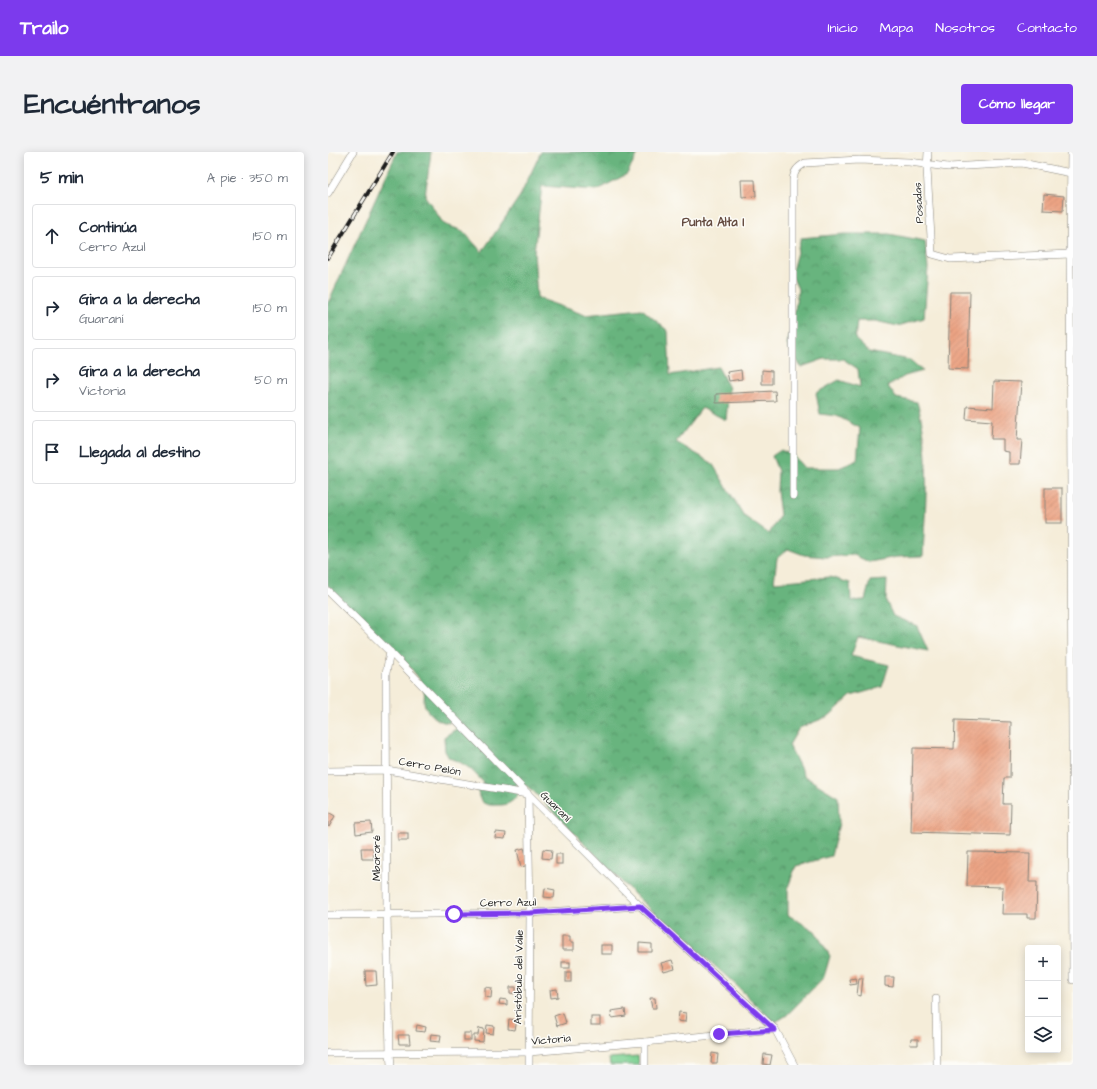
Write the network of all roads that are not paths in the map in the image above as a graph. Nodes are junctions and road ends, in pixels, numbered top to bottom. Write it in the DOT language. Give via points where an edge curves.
graph roads {
  1 [pos="353,152"];
  2 [pos="928,152"];
  3 [pos="1071,152"];
  4 [pos="928,164"];
  5 [pos="1071,173"];
  6 [pos="328,193"];
  7 [pos="1072,221"];
  8 [pos="1070,254"];
  9 [pos="793,496"];
  10 [pos="328,591"];
  11 [pos="390,652"];
  12 [pos="387,770"];
  13 [pos="328,771"];
  14 [pos="528,794"];
  15 [pos="640,906"];
  16 [pos="530,913"];
  17 [pos="328,915"];
  18 [pos="387,915"];
  19 [pos="1073,980"];
  20 [pos="936,998"];
  21 [pos="775,1030"];
  22 [pos="645,1042"];
  23 [pos="529,1052"];
  24 [pos="328,1053"];
  25 [pos="390,1053"];
  26 [pos="391,1065"];
  27 [pos="529,1065"];
  28 [pos="645,1065"];
  29 [pos="794,1065"];
  30 [pos="937,1065"];
  1 -- 6 [label="street"];
  2 -- 4 [label="street, Posadas"];
  3 -- 5 [label="street"];
  4 -- 5 [label="street" via="948,167 1022,163"];
  4 -- 8 [label="street, Posadas" via="932,254 950,260"];
  4 -- 9 [label="street" via="858,160 805,163 794,173"];
  5 -- 7 [label="street"];
  7 -- 8 [label="street"];
  8 -- 19 [label="street"];
  10 -- 11 [label="street, Guaraní"];
  11 -- 12 [label="street, Mbororé" via="386,673"];
  11 -- 14 [label="street, Guaraní"];
  12 -- 13 [label="street, Cerro Pelón"];
  12 -- 14 [label="street, Cerro Pelón"];
  12 -- 18 [label="street, Mbororé"];
  14 -- 15 [label="street, Guaraní"];
  14 -- 16 [label="street, Aristóbulo del Valle"];
  15 -- 16 [label="street, Cerro Azul"];
  15 -- 21 [label="street, Guaraní"];
  16 -- 18 [label="street, Cerro Azul"];
  16 -- 23 [label="street, Aristóbulo del Valle"];
  17 -- 18 [label="street, Cerro Azul"];
  18 -- 25 [label="street, Mbororé"];
  20 -- 30 [label="street"];
  21 -- 22 [label="street, Victoria"];
  21 -- 29 [label="street, Guaraní"];
  22 -- 23 [label="street, Victoria"];
  22 -- 28 [label="street"];
  23 -- 25 [label="street, Victoria"];
  23 -- 27 [label="street, Aristóbulo del Valle"];
  24 -- 25 [label="street, Victoria"];
  25 -- 26 [label="street, Mbororé"];
}
